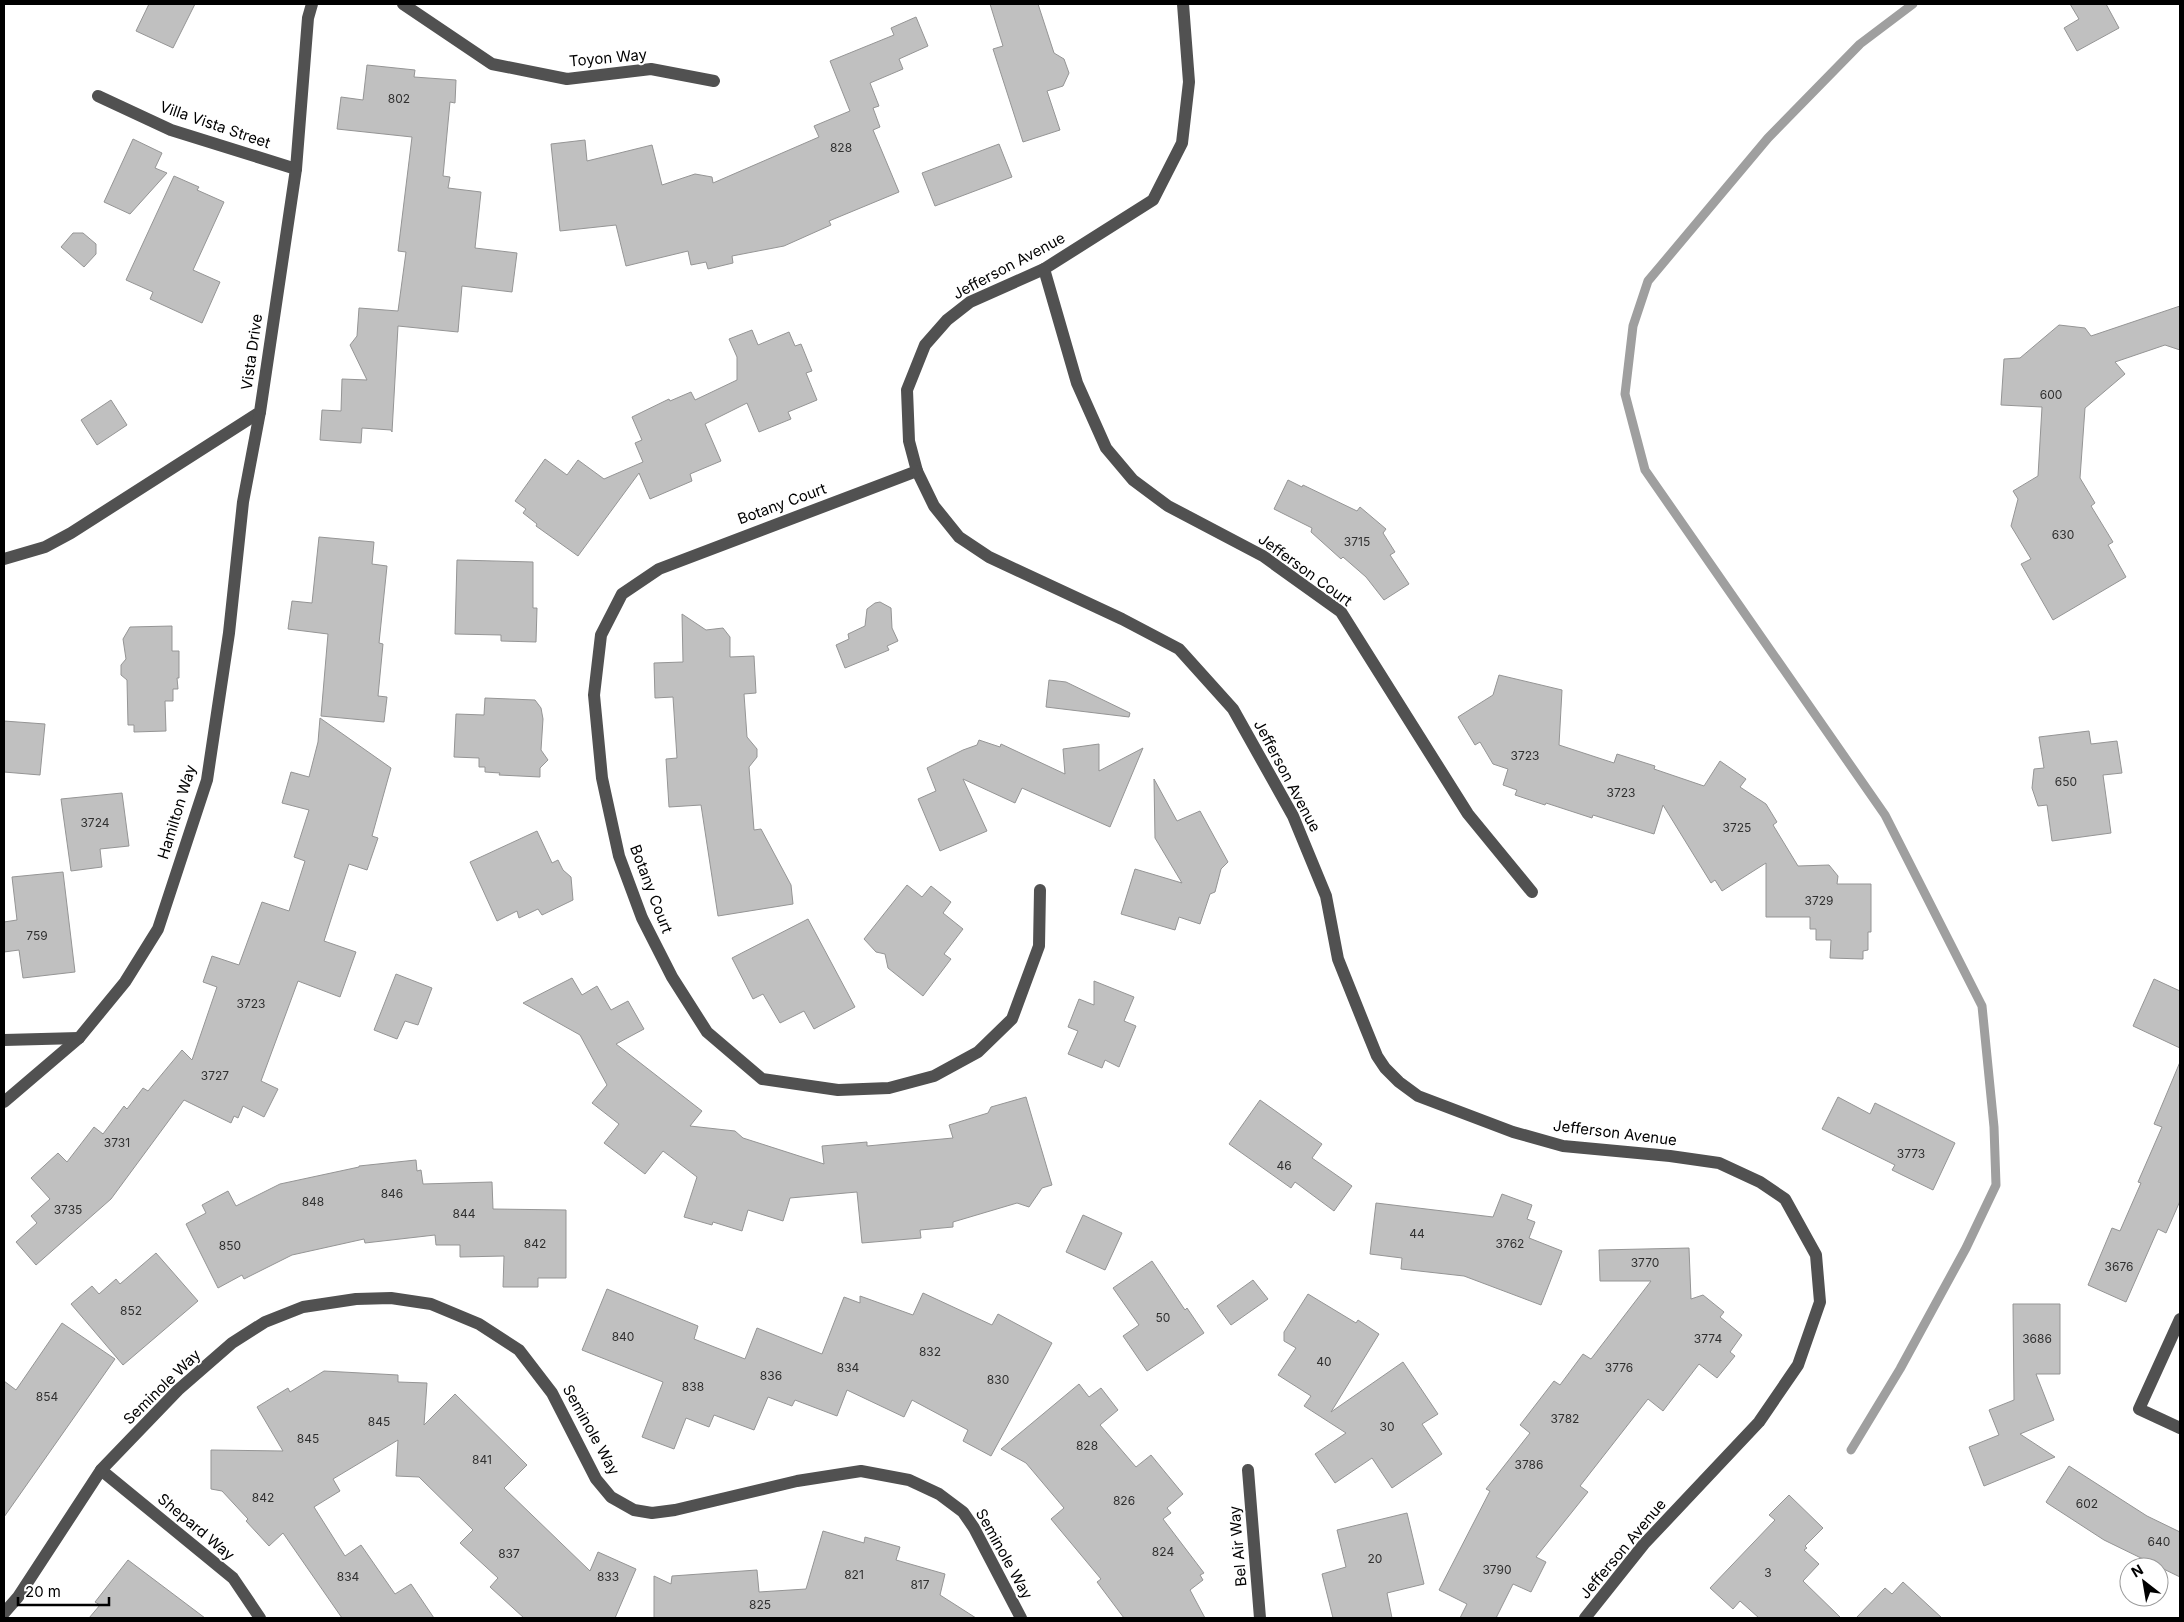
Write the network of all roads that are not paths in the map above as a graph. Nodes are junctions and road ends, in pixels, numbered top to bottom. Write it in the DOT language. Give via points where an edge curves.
graph roads {
  1 [pos="312,4"];
  2 [pos="403,4"];
  3 [pos="1183,4"];
  4 [pos="714,81"];
  5 [pos="98,96"];
  6 [pos="296,169"];
  7 [pos="1044,270"];
  8 [pos="260,412"];
  9 [pos="917,471"];
  10 [pos="4,559"];
  11 [pos="1040,890"];
  12 [pos="1532,892"];
  13 [pos="79,1038"];
  14 [pos="4,1040"];
  15 [pos="4,1102"];
  16 [pos="2180,1320"];
  17 [pos="2180,1428"];
  18 [pos="101,1470"];
  19 [pos="1248,1470"];
  20 [pos="4,1613"];
  21 [pos="260,1618"];
  22 [pos="1022,1618"];
  23 [pos="1260,1618"];
  24 [pos="1585,1618"];
  1 -- 6 [label="street, Vista Drive" via="308,18"];
  2 -- 4 [label="street, Toyon Way" via="492,64 567,79 651,69"];
  3 -- 7 [label="street, Jefferson Avenue" via="1189,82 1182,143 1153,200"];
  5 -- 6 [label="street, Villa Vista Street" via="171,130"];
  6 -- 8 [label="street, Vista Drive"];
  7 -- 9 [label="street, Jefferson Avenue" via="970,302 946,320 925,345 908,390 909,441"];
  7 -- 12 [label="street, Jefferson Court" via="1077,383 1106,448 1133,480 1168,506 1264,556 1341,612 1468,814"];
  8 -- 10 [label="street, Vista Drive" via="71,533 45,547"];
  8 -- 13 [label="street, Hamilton Way" via="243,502 229,633 207,780 158,929 126,982"];
  9 -- 11 [label="street, Botany Court" via="659,569 622,594 601,635 594,695 602,778 619,856 642,918 672,977 707,1032 762,1079 838,1090 890,1088 934,1076 978,1052 1012,1019 1039,946"];
  9 -- 24 [label="street, Jefferson Avenue" via="934,506 959,538 989,557 1179,649 1233,709 1293,816 1326,896 1338,959 1377,1056 1399,1082 1418,1096 1513,1132 1563,1146 1719,1163 1760,1182 1785,1199 1816,1255 1820,1302 1798,1365 1759,1422 1644,1544"];
  13 -- 14 [label="street"];
  13 -- 15 [label="street, Hamilton Way"];
  16 -- 17 [label="street" via="2139,1409"];
  18 -- 20 [label="street, Seminole Way" via="18,1597"];
  18 -- 21 [label="street, Shepard Way" via="233,1578"];
  18 -- 22 [label="street, Seminole Way" via="178,1390 232,1343 265,1322 303,1308 356,1299 391,1298 431,1304 479,1324 519,1350 552,1393 596,1479 611,1497 634,1510 652,1513 675,1510 797,1481 861,1471 909,1480 939,1494 963,1512"];
  19 -- 23 [label="street, Bel Air Way"];
}
